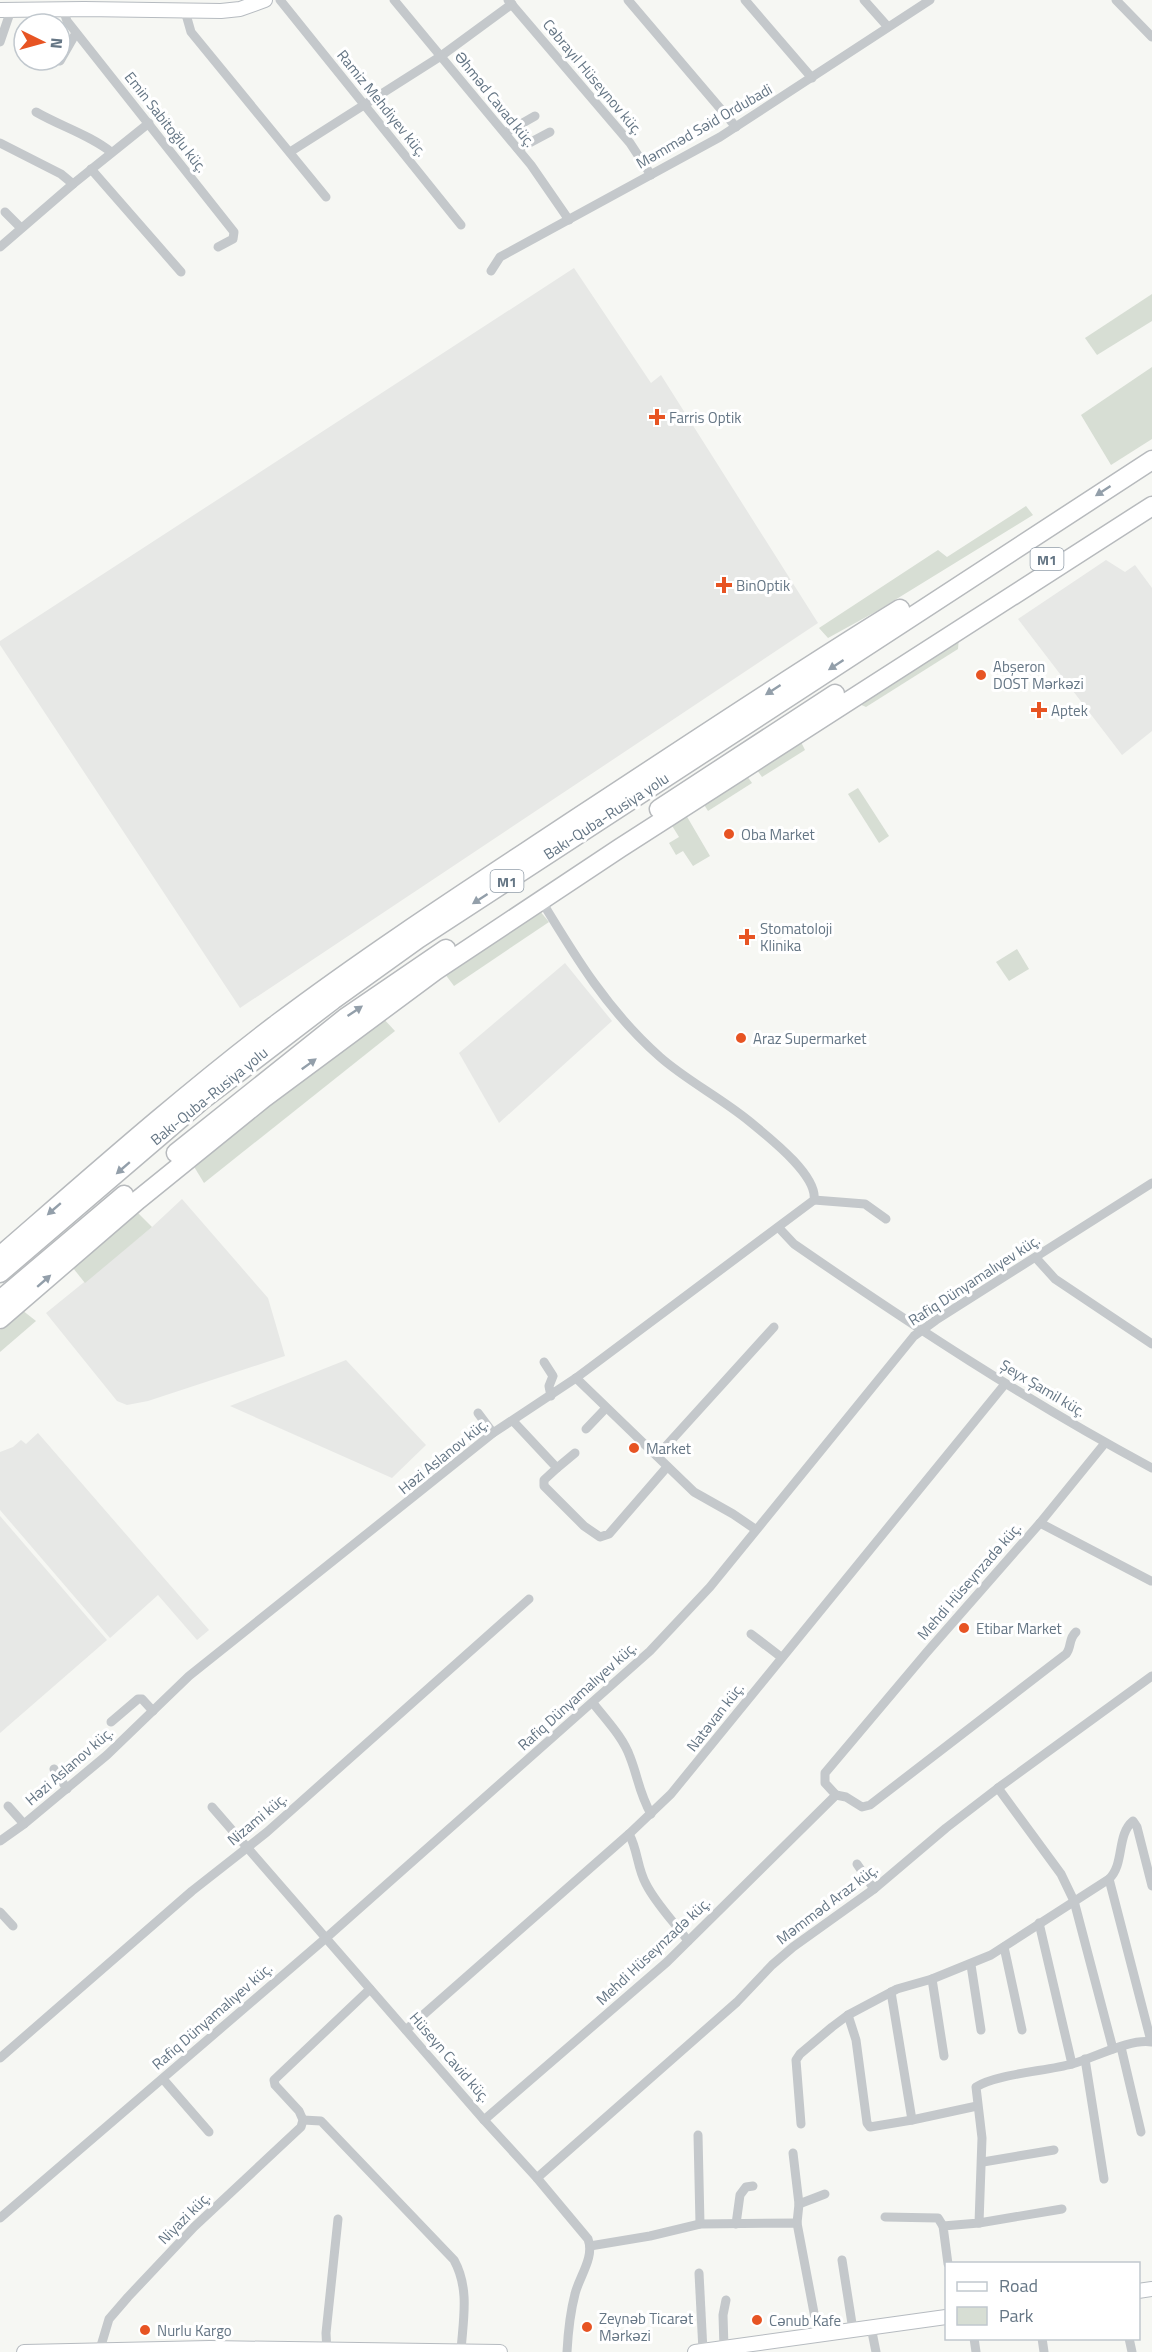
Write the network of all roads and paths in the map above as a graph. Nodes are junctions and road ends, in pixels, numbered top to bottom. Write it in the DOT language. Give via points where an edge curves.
graph roads {
  1 [pos="265,0"];
  2 [pos="280,0"];
  3 [pos="394,0"];
  4 [pos="628,0"];
  5 [pos="745,0"];
  6 [pos="864,0"];
  7 [pos="930,0"];
  8 [pos="1116,0"];
  9 [pos="510,2"];
  10 [pos="63,9"];
  11 [pos="6,10"];
  12 [pos="185,11"];
  13 [pos="888,27"];
  14 [pos="76,33"];
  15 [pos="1152,37"];
  16 [pos="72,40"];
  17 [pos="0,42"];
  18 [pos="441,56"];
  19 [pos="812,78"];
  20 [pos="363,104"];
  21 [pos="36,112"];
  22 [pos="535,116"];
  23 [pos="149,123"];
  24 [pos="736,127"];
  25 [pos="550,132"];
  26 [pos="505,133"];
  27 [pos="0,144"];
  28 [pos="518,149"];
  29 [pos="111,152"];
  30 [pos="290,152"];
  31 [pos="91,169"];
  32 [pos="651,176"];
  33 [pos="73,184"];
  34 [pos="326,197"];
  35 [pos="5,212"];
  36 [pos="569,220"];
  37 [pos="460,225"];
  38 [pos="21,228"];
  39 [pos="1,246"];
  40 [pos="218,247"];
  41 [pos="492,271"];
  42 [pos="181,272"];
  43 [pos="1152,460"];
  44 [pos="1152,492"];
  45 [pos="1152,506"];
  46 [pos="1043,529"];
  47 [pos="541,900"];
  48 [pos="1152,1183"];
  49 [pos="814,1200"];
  50 [pos="886,1219"];
  51 [pos="779,1228"];
  52 [pos="0,1256"];
  53 [pos="1036,1258"];
  54 [pos="0,1273"];
  55 [pos="0,1300"];
  56 [pos="0,1319"];
  57 [pos="774,1327"];
  58 [pos="920,1331"];
  59 [pos="1152,1344"];
  60 [pos="544,1362"];
  61 [pos="576,1378"];
  62 [pos="1005,1384"];
  63 [pos="551,1396"];
  64 [pos="606,1408"];
  65 [pos="478,1413"];
  66 [pos="513,1421"];
  67 [pos="586,1429"];
  68 [pos="494,1433"];
  69 [pos="1106,1443"];
  70 [pos="575,1453"];
  71 [pos="657,1456"];
  72 [pos="667,1467"];
  73 [pos="556,1468"];
  74 [pos="1152,1468"];
  75 [pos="1040,1523"];
  76 [pos="755,1529"];
  77 [pos="1151,1581"];
  78 [pos="529,1599"];
  79 [pos="1076,1632"];
  80 [pos="751,1634"];
  81 [pos="781,1657"];
  82 [pos="1152,1676"];
  83 [pos="593,1703"];
  84 [pos="153,1711"];
  85 [pos="111,1722"];
  86 [pos="54,1769"];
  87 [pos="998,1788"];
  88 [pos="67,1789"];
  89 [pos="836,1795"];
  90 [pos="8,1806"];
  91 [pos="212,1807"];
  92 [pos="651,1814"];
  93 [pos="24,1824"];
  94 [pos="629,1834"];
  95 [pos="0,1841"];
  96 [pos="247,1848"];
  97 [pos="857,1864"];
  98 [pos="1108,1879"];
  99 [pos="1152,1886"];
  100 [pos="874,1889"];
  101 [pos="1074,1901"];
  102 [pos="0,1912"];
  103 [pos="1039,1923"];
  104 [pos="13,1926"];
  105 [pos="326,1938"];
  106 [pos="688,1941"];
  107 [pos="1004,1947"];
  108 [pos="971,1965"];
  109 [pos="932,1979"];
  110 [pos="370,1989"];
  111 [pos="891,1992"];
  112 [pos="848,2015"];
  113 [pos="406,2030"];
  114 [pos="981,2030"];
  115 [pos="1023,2030"];
  116 [pos="1152,2042"];
  117 [pos="1117,2048"];
  118 [pos="944,2056"];
  119 [pos="0,2058"];
  120 [pos="1085,2059"];
  121 [pos="1072,2064"];
  122 [pos="163,2079"];
  123 [pos="977,2106"];
  124 [pos="303,2120"];
  125 [pos="484,2120"];
  126 [pos="912,2120"];
  127 [pos="801,2124"];
  128 [pos="209,2132"];
  129 [pos="1141,2132"];
  130 [pos="698,2134"];
  131 [pos="1054,2150"];
  132 [pos="793,2153"];
  133 [pos="982,2162"];
  134 [pos="537,2178"];
  135 [pos="1104,2179"];
  136 [pos="753,2186"];
  137 [pos="825,2194"];
  138 [pos="798,2204"];
  139 [pos="1062,2209"];
  140 [pos="885,2217"];
  141 [pos="0,2218"];
  142 [pos="338,2219"];
  143 [pos="797,2223"];
  144 [pos="979,2223"];
  145 [pos="700,2224"];
  146 [pos="736,2224"];
  147 [pos="943,2226"];
  148 [pos="590,2246"];
  149 [pos="842,2260"];
  150 [pos="948,2262"];
  151 [pos="699,2273"];
  152 [pos="726,2300"];
  153 [pos="945,2317"];
  154 [pos="871,2327"];
  155 [pos="853,2330"];
  156 [pos="818,2334"];
  157 [pos="724,2348"];
  158 [pos="100,2349"];
  159 [pos="115,2350"];
  160 [pos="210,2350"];
  161 [pos="327,2351"];
  162 [pos="453,2351"];
  163 [pos="699,2351"];
  164 [pos="24,2352"];
  165 [pos="500,2352"];
  166 [pos="567,2352"];
  167 [pos="876,2352"];
  1 -- 12 [label="main road" via="233,10"];
  2 -- 20 [label="street, Ramiz Mehdiyev küç."];
  3 -- 18 [label="street, Əhməd Cavad küç."];
  4 -- 24 [label="street"];
  5 -- 19 [label="street"];
  6 -- 13 [label="street"];
  7 -- 13 [label="street, Məmməd Səid Ordubadi"];
  8 -- 15 [label="street"];
  9 -- 18 [label="street"];
  9 -- 32 [label="street, Cəbrayıl Hüseynov küç." via="630,143"];
  10 -- 11 [label="main road"];
  10 -- 12 [label="main road"];
  10 -- 14 [label="street, Emin Sabitoğlu küç."];
  11 -- 17 [label="street"];
  12 -- 30 [label="street" via="191,32"];
  13 -- 19 [label="street, Məmməd Səid Ordubadi"];
  14 -- 16 [label="street"];
  14 -- 23 [label="street, Emin Sabitoğlu küç."];
  18 -- 20 [label="street"];
  18 -- 26 [label="street, Əhməd Cavad küç."];
  19 -- 24 [label="street, Məmməd Səid Ordubadi"];
  20 -- 30 [label="street"];
  20 -- 37 [label="street, Ramiz Mehdiyev küç."];
  21 -- 29 [label="street"];
  22 -- 26 [label="street"];
  23 -- 29 [label="street"];
  23 -- 40 [label="street, Emin Sabitoğlu küç." via="234,232 233,239"];
  24 -- 32 [label="street, Məmməd Səid Ordubadi"];
  25 -- 28 [label="street"];
  26 -- 28 [label="street, Əhməd Cavad küç."];
  27 -- 33 [label="street" via="61,174"];
  28 -- 36 [label="street, Əhməd Cavad küç."];
  29 -- 31 [label="street"];
  30 -- 34 [label="street"];
  31 -- 33 [label="street"];
  31 -- 42 [label="street"];
  32 -- 36 [label="street, Məmməd Səid Ordubadi"];
  33 -- 38 [label="street"];
  35 -- 38 [label="street"];
  36 -- 41 [label="street, Məmməd Səid Ordubadi" via="500,257"];
  38 -- 39 [label="street"];
  43 -- 46 [label="highway, Bakı-Quba-Rusiya yolu / M1, one-way"];
  55 -- 44 [label="highway, Bakı-Quba-Rusiya yolu / M1, one-way" via="222,1114 345,1018 736,757"];
  45 -- 47 [label="highway"];
  46 -- 52 [label="highway, one-way" via="968,567 822,657 413,927 267,1032"];
  46 -- 54 [label="highway, Bakı-Quba-Rusiya yolu / M1, one-way" via="418,939 342,993 201,1101"];
  47 -- 49 [label="street" via="581,966 615,1011 662,1058 771,1139 804,1173 813,1186"];
  56 -- 47 [label="highway, one-way" via="264,1098 435,971"];
  48 -- 53 [label="street, Rafiq Dünyamalıyev küç."];
  49 -- 50 [label="street" via="865,1203"];
  49 -- 51 [label="street, Həzi Aslanov küç."];
  51 -- 58 [label="street, Şeyx Şamil küç." via="794,1244"];
  51 -- 61 [label="street, Həzi Aslanov küç."];
  53 -- 58 [label="street, Rafiq Dünyamalıyev küç."];
  53 -- 59 [label="street" via="1055,1279"];
  57 -- 71 [label="street"];
  58 -- 62 [label="street, Şeyx Şamil küç."];
  58 -- 76 [label="street, Rafiq Dünyamalıyev küç."];
  60 -- 63 [label="street" via="553,1376"];
  61 -- 63 [label="street, Həzi Aslanov küç."];
  61 -- 64 [label="street"];
  62 -- 69 [label="street, Şeyx Şamil küç."];
  62 -- 81 [label="street, Natəvan küç."];
  63 -- 66 [label="street, Həzi Aslanov küç."];
  64 -- 67 [label="street"];
  64 -- 71 [label="street"];
  65 -- 68 [label="street"];
  66 -- 68 [label="street, Həzi Aslanov küç."];
  66 -- 73 [label="street"];
  68 -- 84 [label="street, Həzi Aslanov küç." via="219,1652"];
  69 -- 74 [label="street, Şeyx Şamil küç."];
  69 -- 75 [label="street, Mehdi Hüseynzadə küç."];
  70 -- 73 [label="street"];
  71 -- 72 [label="street"];
  72 -- 73 [label="street" via="609,1534 600,1537 544,1486 544,1480"];
  72 -- 76 [label="street" via="702,1498"];
  75 -- 77 [label="street"];
  75 -- 89 [label="street, Mehdi Hüseynzadə küç." via="825,1773 825,1783"];
  76 -- 83 [label="street, Rafiq Dünyamalıyev küç." via="676,1625"];
  78 -- 96 [label="street, Nizami küç."];
  79 -- 89 [label="street" via="1066,1654 870,1805 862,1807"];
  80 -- 81 [label="street"];
  81 -- 92 [label="street, Natəvan küç." via="693,1769"];
  82 -- 87 [label="street, Məmməd Araz küç."];
  83 -- 92 [label="street" via="630,1756"];
  83 -- 105 [label="street, Rafiq Dünyamalıyev küç."];
  84 -- 85 [label="street" via="138,1699"];
  84 -- 88 [label="street, Həzi Aslanov küç."];
  86 -- 88 [label="street"];
  87 -- 100 [label="street, Məmməd Araz küç."];
  87 -- 101 [label="street" via="1061,1874"];
  88 -- 93 [label="street, Həzi Aslanov küç."];
  89 -- 106 [label="street, Mehdi Hüseynzadə küç."];
  90 -- 93 [label="street"];
  91 -- 96 [label="street, Hüseyn Cavid küç."];
  92 -- 94 [label="street, Natəvan küç."];
  93 -- 95 [label="street, Həzi Aslanov küç."];
  94 -- 106 [label="street" via="647,1886"];
  94 -- 113 [label="street, Natəvan küç."];
  96 -- 105 [label="street, Hüseyn Cavid küç."];
  96 -- 119 [label="street, Nizami küç."];
  97 -- 100 [label="street"];
  98 -- 99 [label="street" via="1115,1873 1123,1836 1133,1821"];
  98 -- 101 [label="street"];
  98 -- 116 [label="street"];
  100 -- 134 [label="street, Məmməd Araz küç." via="772,1965 729,2009"];
  101 -- 103 [label="street"];
  101 -- 117 [label="street"];
  102 -- 104 [label="street"];
  103 -- 107 [label="street"];
  103 -- 121 [label="street"];
  105 -- 110 [label="street, Hüseyn Cavid küç."];
  105 -- 122 [label="street, Rafiq Dünyamalıyev küç."];
  106 -- 125 [label="street, Mehdi Hüseynzadə küç."];
  107 -- 108 [label="street"];
  107 -- 115 [label="street"];
  108 -- 109 [label="street"];
  108 -- 114 [label="street"];
  109 -- 111 [label="street"];
  109 -- 118 [label="street"];
  110 -- 113 [label="street, Hüseyn Cavid küç."];
  110 -- 124 [label="street" via="274,2080"];
  111 -- 112 [label="street"];
  111 -- 126 [label="street"];
  112 -- 126 [label="street" via="856,2040 867,2123 878,2127"];
  112 -- 127 [label="street" via="796,2060"];
  113 -- 125 [label="street, Hüseyn Cavid küç."];
  116 -- 117 [label="street"];
  117 -- 120 [label="street"];
  117 -- 129 [label="street"];
  120 -- 121 [label="street"];
  120 -- 135 [label="street"];
  121 -- 123 [label="street" via="979,2085 975,2093"];
  122 -- 128 [label="street"];
  122 -- 141 [label="street, Rafiq Dünyamalıyev küç."];
  123 -- 126 [label="street"];
  123 -- 133 [label="street"];
  124 -- 158 [label="street, Niyazi küç." via="297,2131 194,2227 128,2297 109,2319"];
  124 -- 162 [label="street" via="321,2121 454,2260 465,2288"];
  125 -- 134 [label="street, Hüseyn Cavid küç."];
  130 -- 145 [label="street"];
  131 -- 133 [label="street"];
  132 -- 138 [label="street"];
  133 -- 144 [label="street"];
  134 -- 148 [label="street, Hüseyn Cavid küç."];
  136 -- 146 [label="street" via="746,2187 740,2195"];
  137 -- 138 [label="street"];
  138 -- 143 [label="street"];
  139 -- 144 [label="street"];
  140 -- 147 [label="street" via="938,2218"];
  142 -- 161 [label="street"];
  143 -- 146 [label="street"];
  143 -- 156 [label="street"];
  144 -- 147 [label="street"];
  145 -- 146 [label="street"];
  145 -- 148 [label="street"];
  147 -- 150 [label="street"];
  148 -- 166 [label="street" via="575,2292"];
  149 -- 155 [label="street"];
  151 -- 163 [label="street"];
  152 -- 157 [label="street"];
  153 -- 154 [label="main road"];
  154 -- 155 [label="main road"];
  154 -- 167 [label="street"];
  155 -- 156 [label="main road"];
  156 -- 157 [label="main road"];
  157 -- 163 [label="main road"];
  158 -- 159 [label="main road"];
  158 -- 164 [label="main road"];
  159 -- 160 [label="main road"];
  160 -- 161 [label="main road"];
  161 -- 162 [label="main road"];
  162 -- 165 [label="main road"];
}
